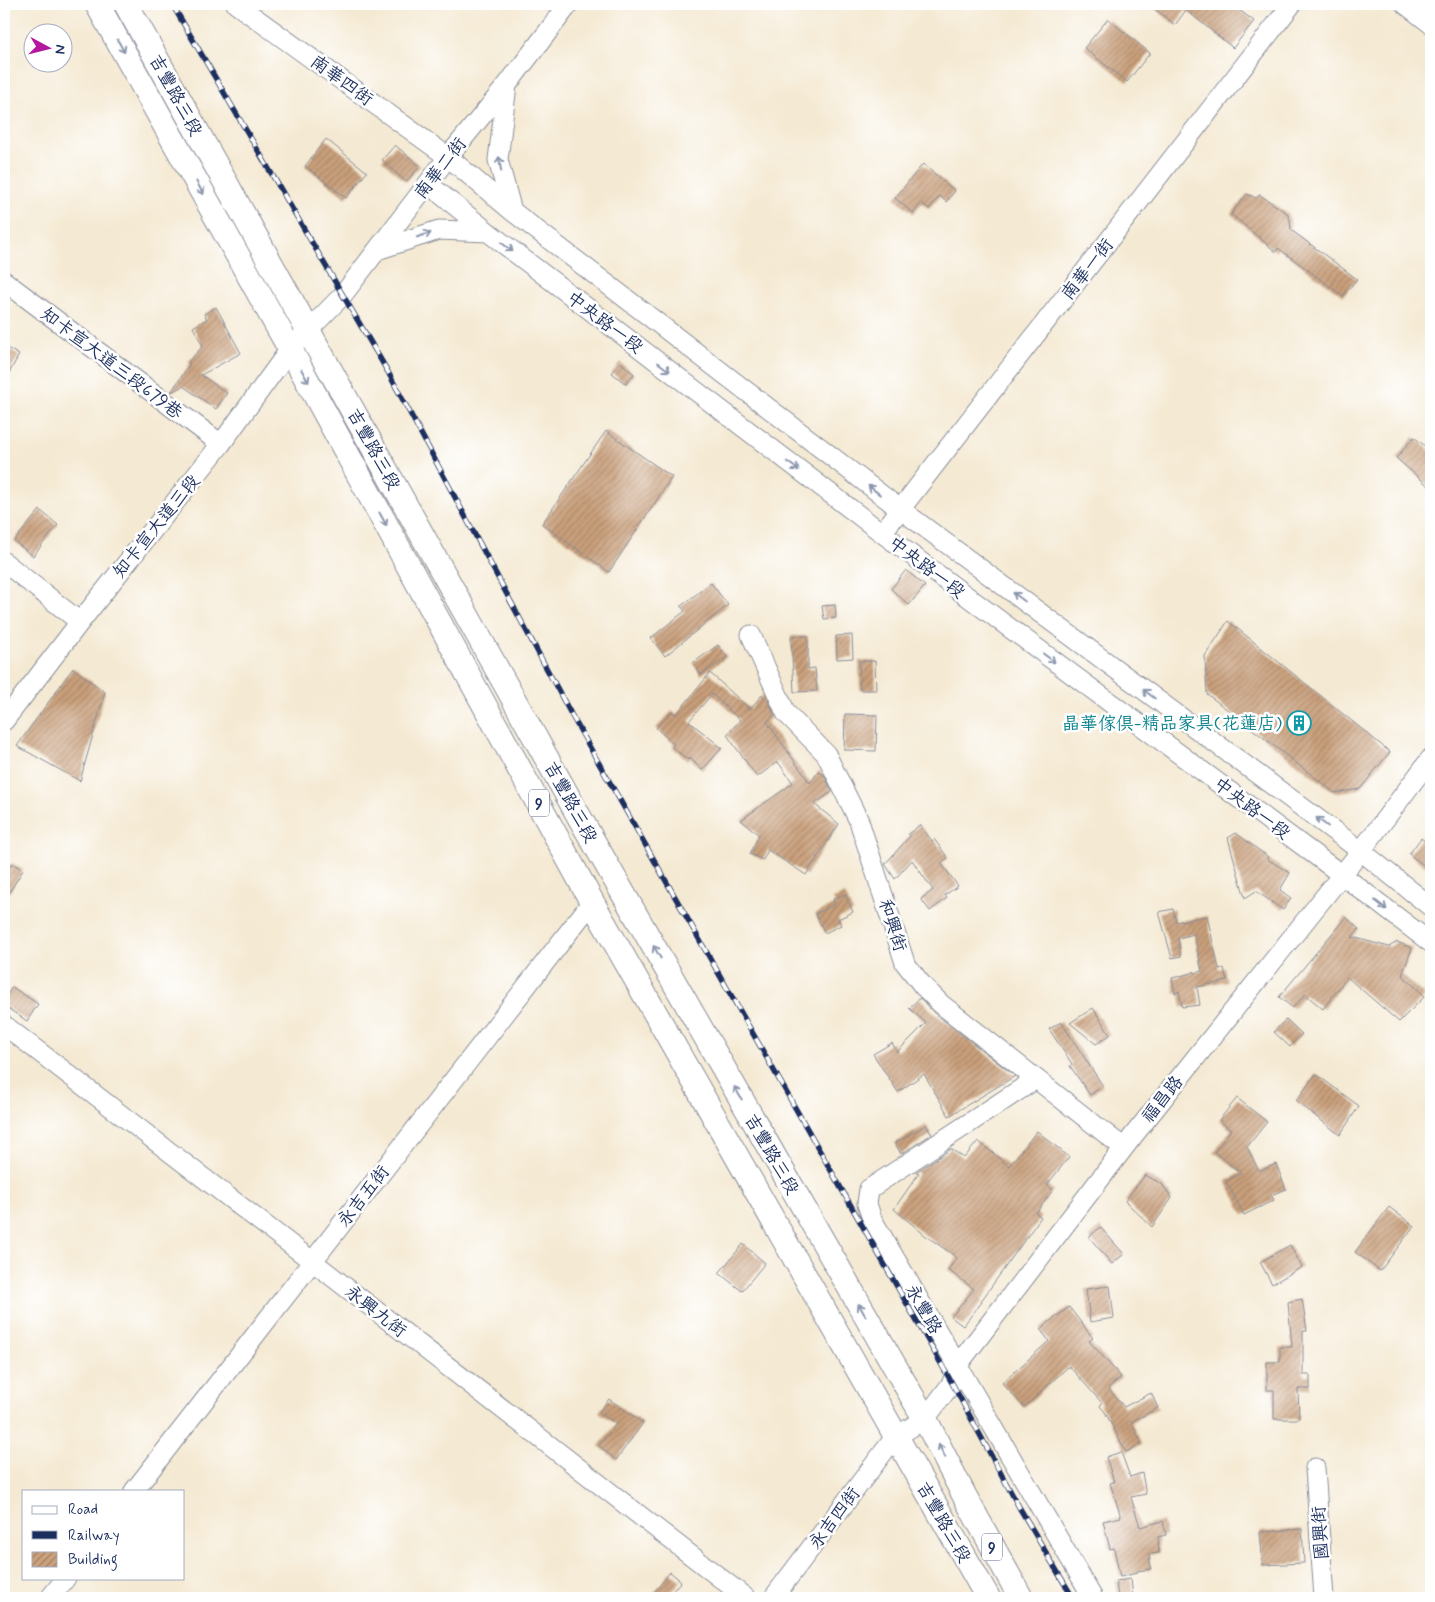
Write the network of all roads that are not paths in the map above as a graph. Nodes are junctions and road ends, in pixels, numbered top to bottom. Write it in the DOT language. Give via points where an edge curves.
graph roads {
  1 [pos="97,4"];
  2 [pos="126,4"];
  3 [pos="236,4"];
  4 [pos="569,4"];
  5 [pos="1292,4"];
  6 [pos="1405,4"];
  7 [pos="1431,24"];
  8 [pos="506,85"];
  9 [pos="448,156"];
  10 [pos="428,184"];
  11 [pos="512,211"];
  12 [pos="488,232"];
  13 [pos="377,250"];
  14 [pos="4,281"];
  15 [pos="308,330"];
  16 [pos="290,349"];
  17 [pos="221,444"];
  18 [pos="900,509"];
  19 [pos="882,534"];
  20 [pos="4,562"];
  21 [pos="80,622"];
  22 [pos="751,636"];
  23 [pos="4,721"];
  24 [pos="1431,758"];
  25 [pos="1361,851"];
  26 [pos="1342,875"];
  27 [pos="592,902"];
  28 [pos="1431,907"];
  29 [pos="1431,943"];
  30 [pos="4,1024"];
  31 [pos="1036,1079"];
  32 [pos="1124,1148"];
  33 [pos="312,1261"];
  34 [pos="957,1366"];
  35 [pos="925,1420"];
  36 [pos="895,1438"];
  37 [pos="1315,1468"];
  38 [pos="135,1490"];
  39 [pos="64,1580"];
  40 [pos="50,1598"];
  41 [pos="746,1598"];
  42 [pos="773,1598"];
  43 [pos="988,1598"];
  44 [pos="1021,1598"];
  45 [pos="1093,1598"];
  46 [pos="1324,1598"];
  1 -- 16 [label="main road, 吉豐路三段 / 9, one-way"];
  2 -- 15 [label="main road, 吉豐路三段 / 9"];
  3 -- 9 [label="street, 南華四街"];
  4 -- 8 [label="street, 南華二街"];
  5 -- 18 [label="street, 南華一街"];
  6 -- 7 [label="street"];
  8 -- 9 [label="street, 南華二街"];
  11 -- 8 [label="street, one-way" via="498,160"];
  9 -- 10 [label="street, 南華二街"];
  9 -- 11 [label="street, 中央路一段"];
  10 -- 12 [label="street, 中央路一段"];
  10 -- 13 [label="street, 南華二街"];
  18 -- 11 [label="street, 中央路一段, one-way"];
  13 -- 12 [label="street, one-way" via="439,230"];
  12 -- 19 [label="street, 中央路一段, one-way"];
  13 -- 15 [label="street, 南華二街" via="342,296"];
  14 -- 17 [label="street, 知卡宣大道三段679巷"];
  15 -- 16 [label="street, 知卡宣大道三段"];
  35 -- 15 [label="main road, 吉豐路三段 / 9, one-way" via="581,820"];
  16 -- 17 [label="street, 知卡宣大道三段"];
  16 -- 27 [label="main road, 吉豐路三段 / 9, one-way"];
  17 -- 21 [label="street, 知卡宣大道三段"];
  18 -- 19 [label="street, 南華一街"];
  25 -- 18 [label="street, 中央路一段, one-way"];
  19 -- 26 [label="street, 中央路一段, one-way"];
  20 -- 21 [label="street"];
  21 -- 23 [label="street, 知卡宣大道三段"];
  22 -- 31 [label="street, 和興街" via="786,713 826,754 859,821 905,963 941,1004"];
  24 -- 25 [label="street, 福昌路"];
  25 -- 26 [label="street, 福昌路"];
  25 -- 28 [label="street, 中央路一段"];
  26 -- 29 [label="street, 中央路一段, one-way"];
  26 -- 32 [label="street, 福昌路"];
  27 -- 33 [label="street, 永吉五街"];
  27 -- 36 [label="main road, 吉豐路三段 / 9"];
  30 -- 33 [label="street, 永興九街"];
  31 -- 32 [label="street, 和興街"];
  31 -- 34 [label="street, 永豐路" via="869,1189 872,1219"];
  32 -- 34 [label="street, 福昌路"];
  33 -- 38 [label="street, 永吉五街"];
  33 -- 41 [label="street, 永興九街"];
  34 -- 35 [label="street, 福昌路" via="952,1383"];
  34 -- 45 [label="street, 永豐路"];
  35 -- 36 [label="street, 福昌路"];
  44 -- 35 [label="main road, 吉豐路三段 / 9, one-way"];
  36 -- 42 [label="street, 永吉四街"];
  36 -- 43 [label="main road, 吉豐路三段 / 9"];
  37 -- 46 [label="street, 國興街"];
  39 -- 40 [label="street"];
}
